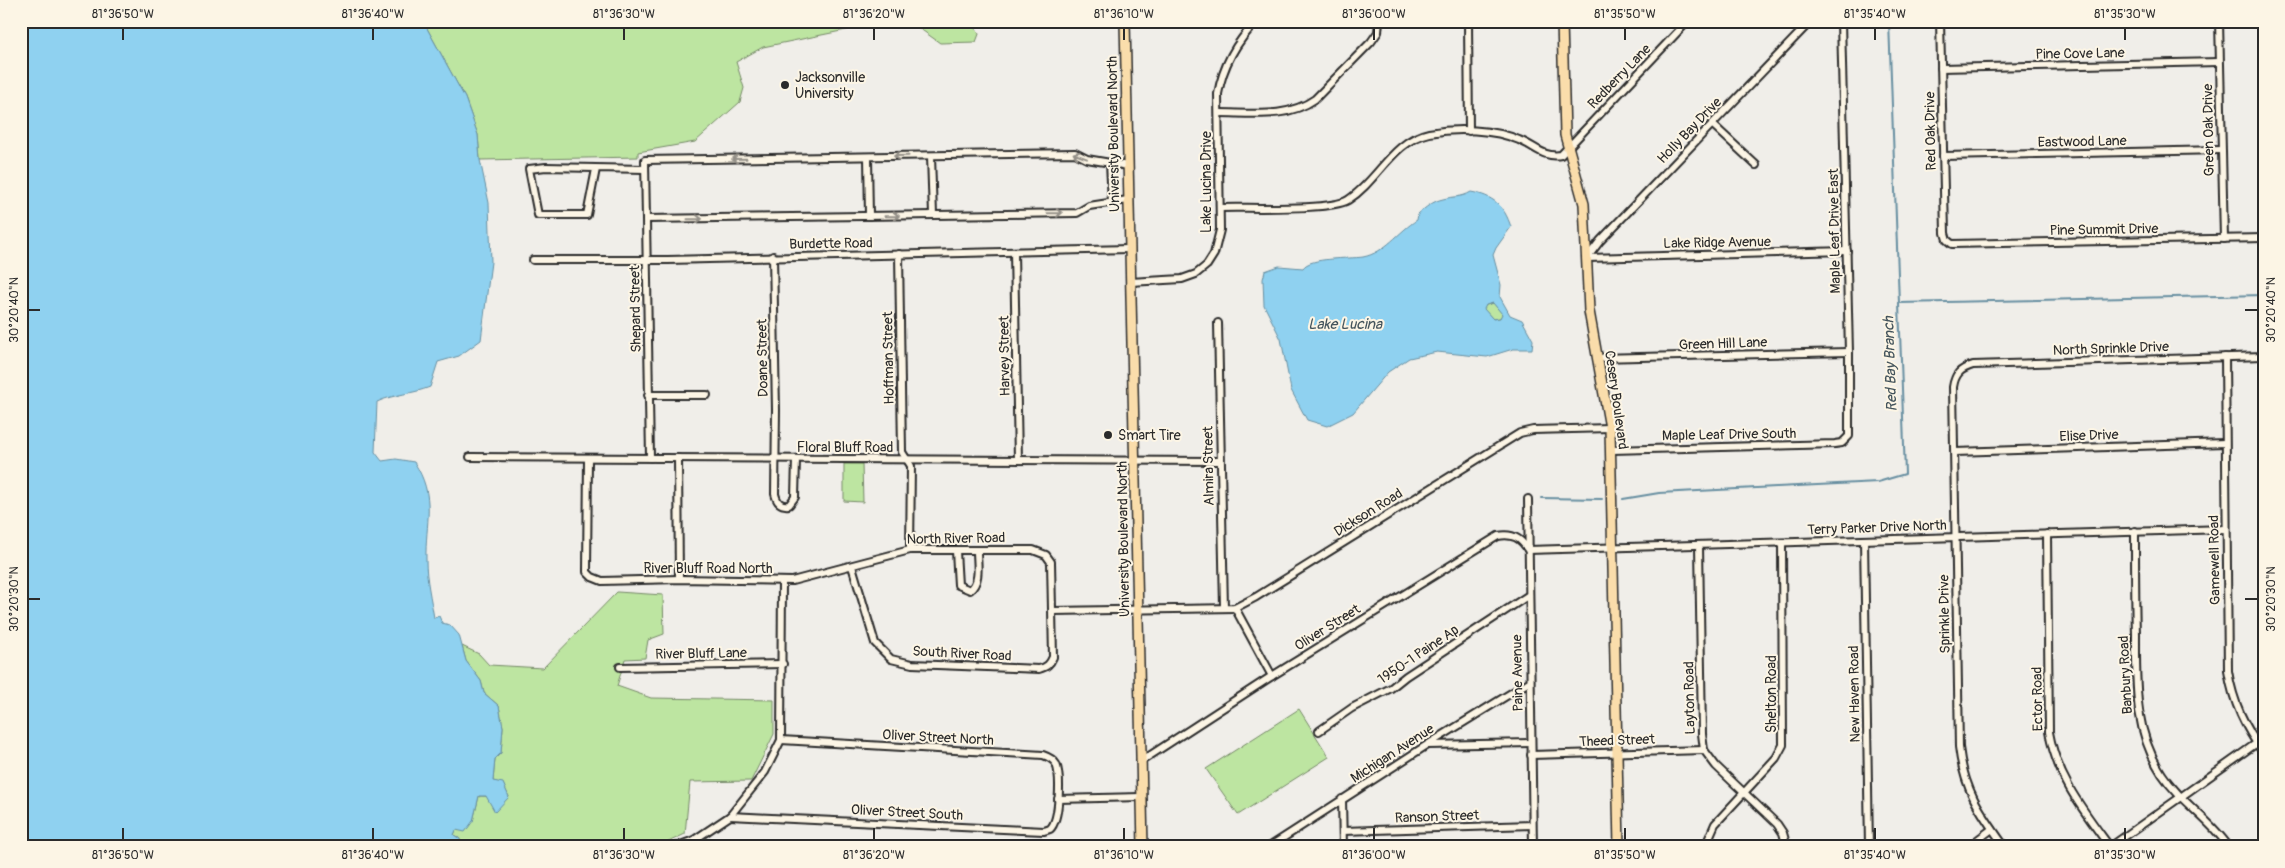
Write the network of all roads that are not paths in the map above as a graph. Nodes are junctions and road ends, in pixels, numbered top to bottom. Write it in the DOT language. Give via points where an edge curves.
graph roads {
  1 [pos="1125,21"];
  2 [pos="1379,21"];
  3 [pos="1468,21"];
  4 [pos="1562,21"];
  5 [pos="1688,21"];
  6 [pos="1811,21"];
  7 [pos="1842,21"];
  8 [pos="1940,21"];
  9 [pos="2218,21"];
  10 [pos="1253,23"];
  11 [pos="2219,62"];
  12 [pos="1941,68"];
  13 [pos="1219,113"];
  14 [pos="1712,124"];
  15 [pos="1469,131"];
  16 [pos="1567,148"];
  17 [pos="2221,150"];
  18 [pos="931,156"];
  19 [pos="1943,156"];
  20 [pos="868,157"];
  21 [pos="1110,163"];
  22 [pos="1756,165"];
  23 [pos="1128,166"];
  24 [pos="596,169"];
  25 [pos="645,169"];
  26 [pos="1128,200"];
  27 [pos="1112,203"];
  28 [pos="1220,208"];
  29 [pos="933,215"];
  30 [pos="869,216"];
  31 [pos="646,220"];
  32 [pos="2264,238"];
  33 [pos="2224,239"];
  34 [pos="1947,240"];
  35 [pos="1129,249"];
  36 [pos="1014,252"];
  37 [pos="1847,252"];
  38 [pos="899,254"];
  39 [pos="773,256"];
  40 [pos="1587,258"];
  41 [pos="646,259"];
  42 [pos="533,260"];
  43 [pos="1130,282"];
  44 [pos="1218,323"];
  45 [pos="1849,352"];
  46 [pos="2264,356"];
  47 [pos="2225,357"];
  48 [pos="1598,358"];
  49 [pos="1959,371"];
  50 [pos="648,395"];
  51 [pos="707,396"];
  52 [pos="1610,428"];
  53 [pos="1846,440"];
  54 [pos="2224,443"];
  55 [pos="1612,450"];
  56 [pos="1955,452"];
  57 [pos="470,457"];
  58 [pos="588,458"];
  59 [pos="650,458"];
  60 [pos="678,458"];
  61 [pos="776,459"];
  62 [pos="796,459"];
  63 [pos="906,459"];
  64 [pos="1018,460"];
  65 [pos="1220,461"];
  66 [pos="1135,462"];
  67 [pos="1528,499"];
  68 [pos="2226,529"];
  69 [pos="2135,531"];
  70 [pos="2046,534"];
  71 [pos="1955,537"];
  72 [pos="1864,540"];
  73 [pos="1782,542"];
  74 [pos="1699,545"];
  75 [pos="1613,548"];
  76 [pos="910,550"];
  77 [pos="956,550"];
  78 [pos="977,550"];
  79 [pos="1528,550"];
  80 [pos="852,566"];
  81 [pos="679,579"];
  82 [pos="782,581"];
  83 [pos="1529,595"];
  84 [pos="1224,608"];
  85 [pos="1235,608"];
  86 [pos="1138,609"];
  87 [pos="1053,611"];
  88 [pos="783,664"];
  89 [pos="620,667"];
  90 [pos="1272,676"];
  91 [pos="1529,682"];
  92 [pos="1319,731"];
  93 [pos="2264,738"];
  94 [pos="781,740"];
  95 [pos="1531,743"];
  96 [pos="2256,744"];
  97 [pos="1427,745"];
  98 [pos="1704,750"];
  99 [pos="1617,753"];
  100 [pos="2264,754"];
  101 [pos="1531,755"];
  102 [pos="1140,762"];
  103 [pos="1744,793"];
  104 [pos="1141,797"];
  105 [pos="2179,798"];
  106 [pos="1058,799"];
  107 [pos="1342,800"];
  108 [pos="730,816"];
  109 [pos="1532,825"];
  110 [pos="1992,829"];
  111 [pos="1343,831"];
  112 [pos="675,847"];
  113 [pos="1143,847"];
  114 [pos="1270,847"];
  115 [pos="1343,847"];
  116 [pos="1533,847"];
  117 [pos="1619,847"];
  118 [pos="1705,847"];
  119 [pos="1787,847"];
  120 [pos="1869,847"];
  121 [pos="1968,847"];
  122 [pos="2004,847"];
  123 [pos="2110,847"];
  124 [pos="2229,847"];
  1 -- 23 [label="main road, University Boulevard North"];
  2 -- 13 [label="street" via="1378,32 1371,42 1305,106 1276,113"];
  3 -- 15 [label="street"];
  4 -- 16 [label="main road, Cesery Boulevard"];
  5 -- 16 [label="street, Redberry Lane"];
  6 -- 14 [label="street, Holly Bay Drive"];
  7 -- 37 [label="street, Maple Leaf Drive East"];
  8 -- 12 [label="street, Red Oak Drive"];
  9 -- 11 [label="street, Green Oak Drive"];
  10 -- 13 [label="street, Lake Lucina Drive" via="1225,64 1218,94"];
  11 -- 12 [label="street, Pine Cove Lane"];
  11 -- 17 [label="street, Green Oak Drive"];
  12 -- 19 [label="street, Red Oak Drive"];
  13 -- 28 [label="street, Lake Lucina Drive"];
  14 -- 22 [label="street"];
  14 -- 40 [label="street, Holly Bay Drive"];
  15 -- 16 [label="street" via="1507,136 1552,156 1561,155"];
  15 -- 28 [label="street" via="1429,133 1414,139 1400,148 1356,194 1335,206"];
  16 -- 40 [label="main road, Cesery Boulevard" via="1584,204"];
  17 -- 19 [label="street, Eastwood Lane"];
  17 -- 33 [label="street, Green Oak Drive"];
  18 -- 20 [label="street, one-way"];
  21 -- 18 [label="street, one-way" via="1075,153"];
  18 -- 29 [label="street"];
  19 -- 34 [label="street, Red Oak Drive" via="1944,233"];
  20 -- 25 [label="street, Shepard Street, one-way" via="645,160"];
  20 -- 30 [label="street"];
  21 -- 23 [label="street"];
  21 -- 27 [label="street"];
  23 -- 26 [label="main road, University Boulevard North"];
  24 -- 24 [label="street" via="529,169 538,215 587,215"];
  24 -- 25 [label="street"];
  25 -- 31 [label="street, Shepard Street"];
  26 -- 27 [label="street"];
  26 -- 35 [label="main road, University Boulevard North"];
  29 -- 27 [label="street, one-way" via="1078,213 1089,206"];
  28 -- 43 [label="street, Lake Lucina Drive" via="1218,242 1207,265 1182,279"];
  30 -- 29 [label="street, one-way"];
  31 -- 30 [label="street, one-way"];
  31 -- 41 [label="street, Shepard Street"];
  32 -- 33 [label="street, Pine Summit Drive"];
  33 -- 34 [label="street, Pine Summit Drive" via="1959,245"];
  35 -- 36 [label="street, Burdette Road"];
  35 -- 43 [label="main road, University Boulevard North"];
  36 -- 38 [label="street, Burdette Road"];
  36 -- 64 [label="street, Harvey Street"];
  37 -- 40 [label="street, Lake Ridge Avenue"];
  37 -- 45 [label="street, Maple Leaf Drive East"];
  38 -- 39 [label="street, Burdette Road"];
  38 -- 63 [label="street, Hoffman Street" via="902,452"];
  39 -- 41 [label="street, Burdette Road"];
  39 -- 61 [label="street, Doane Street"];
  40 -- 48 [label="main road, Cesery Boulevard" via="1589,311"];
  41 -- 42 [label="street, Burdette Road"];
  41 -- 50 [label="street, Shepard Street"];
  43 -- 66 [label="main road, University Boulevard North"];
  44 -- 65 [label="street, Almira Street"];
  45 -- 48 [label="street, Green Hill Lane"];
  45 -- 53 [label="street, Maple Leaf Drive East" via="1850,430"];
  46 -- 47 [label="street, North Sprinkle Drive"];
  47 -- 49 [label="street, North Sprinkle Drive" via="1973,365"];
  47 -- 54 [label="street, Gamewell Road"];
  48 -- 52 [label="main road, Cesery Boulevard"];
  49 -- 56 [label="street, Sprinkle Drive" via="1953,387"];
  50 -- 51 [label="street"];
  50 -- 59 [label="street, Shepard Street"];
  52 -- 55 [label="main road, Cesery Boulevard"];
  52 -- 85 [label="street, Dickson Road" via="1520,433"];
  53 -- 55 [label="street, Maple Leaf Drive South" via="1836,444"];
  54 -- 56 [label="street, Elise Drive"];
  54 -- 68 [label="street, Gamewell Road"];
  55 -- 75 [label="main road, Cesery Boulevard"];
  56 -- 71 [label="street, Sprinkle Drive"];
  57 -- 58 [label="street, Floral Bluff Road"];
  58 -- 59 [label="street, Floral Bluff Road"];
  58 -- 81 [label="street, River Bluff Road North" via="587,572 602,581"];
  59 -- 60 [label="street, Floral Bluff Road"];
  60 -- 61 [label="street, Floral Bluff Road"];
  60 -- 81 [label="street"];
  61 -- 62 [label="street, Floral Bluff Road"];
  61 -- 62 [label="street, Doane Street" via="775,494 779,503 789,505 795,497"];
  62 -- 63 [label="street, Floral Bluff Road"];
  63 -- 64 [label="street, Floral Bluff Road"];
  63 -- 76 [label="street, Hoffman Street" via="910,466"];
  64 -- 66 [label="street, Floral Bluff Road"];
  65 -- 66 [label="street, Floral Bluff Road"];
  65 -- 84 [label="street, Almira Street"];
  66 -- 86 [label="main road, University Boulevard North"];
  67 -- 79 [label="street, Paine Avenue"];
  68 -- 69 [label="street, Terry Parker Drive North"];
  68 -- 96 [label="street, Gamewell Road" via="2228,671 2236,706"];
  69 -- 70 [label="street, Terry Parker Drive North"];
  69 -- 105 [label="street, Banbury Road" via="2138,714 2152,756"];
  70 -- 71 [label="street, Terry Parker Drive North"];
  70 -- 123 [label="street, Ector Road" via="2049,732 2053,754 2073,796"];
  71 -- 72 [label="street, Terry Parker Drive North"];
  71 -- 110 [label="street, Sprinkle Drive" via="1961,765 1971,796"];
  72 -- 73 [label="street, Terry Parker Drive North"];
  72 -- 120 [label="street, New Haven Road"];
  73 -- 74 [label="street, Terry Parker Drive North"];
  73 -- 103 [label="street, Shelton Road" via="1783,746"];
  74 -- 75 [label="street, Terry Parker Drive North"];
  74 -- 98 [label="street, Layton Road"];
  75 -- 79 [label="street, Terry Parker Drive North"];
  75 -- 99 [label="main road, Cesery Boulevard"];
  76 -- 77 [label="street, North River Road"];
  76 -- 80 [label="street, North River Road"];
  77 -- 78 [label="street, North River Road"];
  77 -- 78 [label="street" via="958,585 970,590 977,576"];
  78 -- 87 [label="street, North River Road" via="1033,550 1046,555 1050,562"];
  79 -- 83 [label="street, Paine Avenue"];
  79 -- 90 [label="street, Oliver Street" via="1517,538 1498,536"];
  80 -- 82 [label="street, North River Road"];
  80 -- 87 [label="street, South River Road" via="875,643 892,660 902,663 1039,669 1047,666 1053,657"];
  81 -- 82 [label="street, River Bluff Road North"];
  82 -- 88 [label="street, River Bluff Road North"];
  83 -- 91 [label="street, Paine Avenue"];
  83 -- 92 [label="street, 1950-1 Paine Ap" via="1391,688 1352,708"];
  84 -- 85 [label="street, Dickson Road"];
  84 -- 86 [label="street, Dickson Road"];
  85 -- 90 [label="street"];
  86 -- 87 [label="street, Dickson Road"];
  86 -- 102 [label="main road, University Boulevard North"];
  88 -- 89 [label="street, River Bluff Lane"];
  88 -- 94 [label="street, River Bluff Road North"];
  90 -- 102 [label="street, Oliver Street"];
  91 -- 95 [label="street, Paine Avenue"];
  91 -- 97 [label="street, Michigan Avenue"];
  93 -- 96 [label="street"];
  94 -- 106 [label="street, Oliver Street North" via="1043,755 1055,763"];
  94 -- 108 [label="street, River Bluff Road North" via="765,772"];
  95 -- 97 [label="street"];
  95 -- 101 [label="street, Paine Avenue"];
  96 -- 100 [label="street, Gamewell Road"];
  96 -- 105 [label="street"];
  97 -- 107 [label="street, Michigan Avenue"];
  98 -- 99 [label="street, Theed Street"];
  98 -- 103 [label="street, Layton Road"];
  99 -- 101 [label="street, Theed Street"];
  99 -- 117 [label="main road, Cesery Boulevard"];
  101 -- 109 [label="street, Paine Avenue"];
  102 -- 104 [label="main road, University Boulevard North"];
  103 -- 118 [label="street, Shelton Road" via="1715,824"];
  103 -- 119 [label="street, Layton Road" via="1777,824"];
  104 -- 106 [label="street"];
  104 -- 113 [label="main road, University Boulevard North"];
  105 -- 123 [label="street"];
  105 -- 124 [label="street, Banbury Road" via="2211,824"];
  106 -- 108 [label="street, Oliver Street South" via="1055,825 1044,831"];
  107 -- 111 [label="street"];
  107 -- 114 [label="street, Michigan Avenue"];
  108 -- 112 [label="street, River Bluff Road North" via="694,840"];
  109 -- 111 [label="street, Ranson Street"];
  109 -- 116 [label="street, Paine Avenue"];
  110 -- 121 [label="street"];
  110 -- 122 [label="street, Sprinkle Drive"];
  111 -- 115 [label="street"];
}
